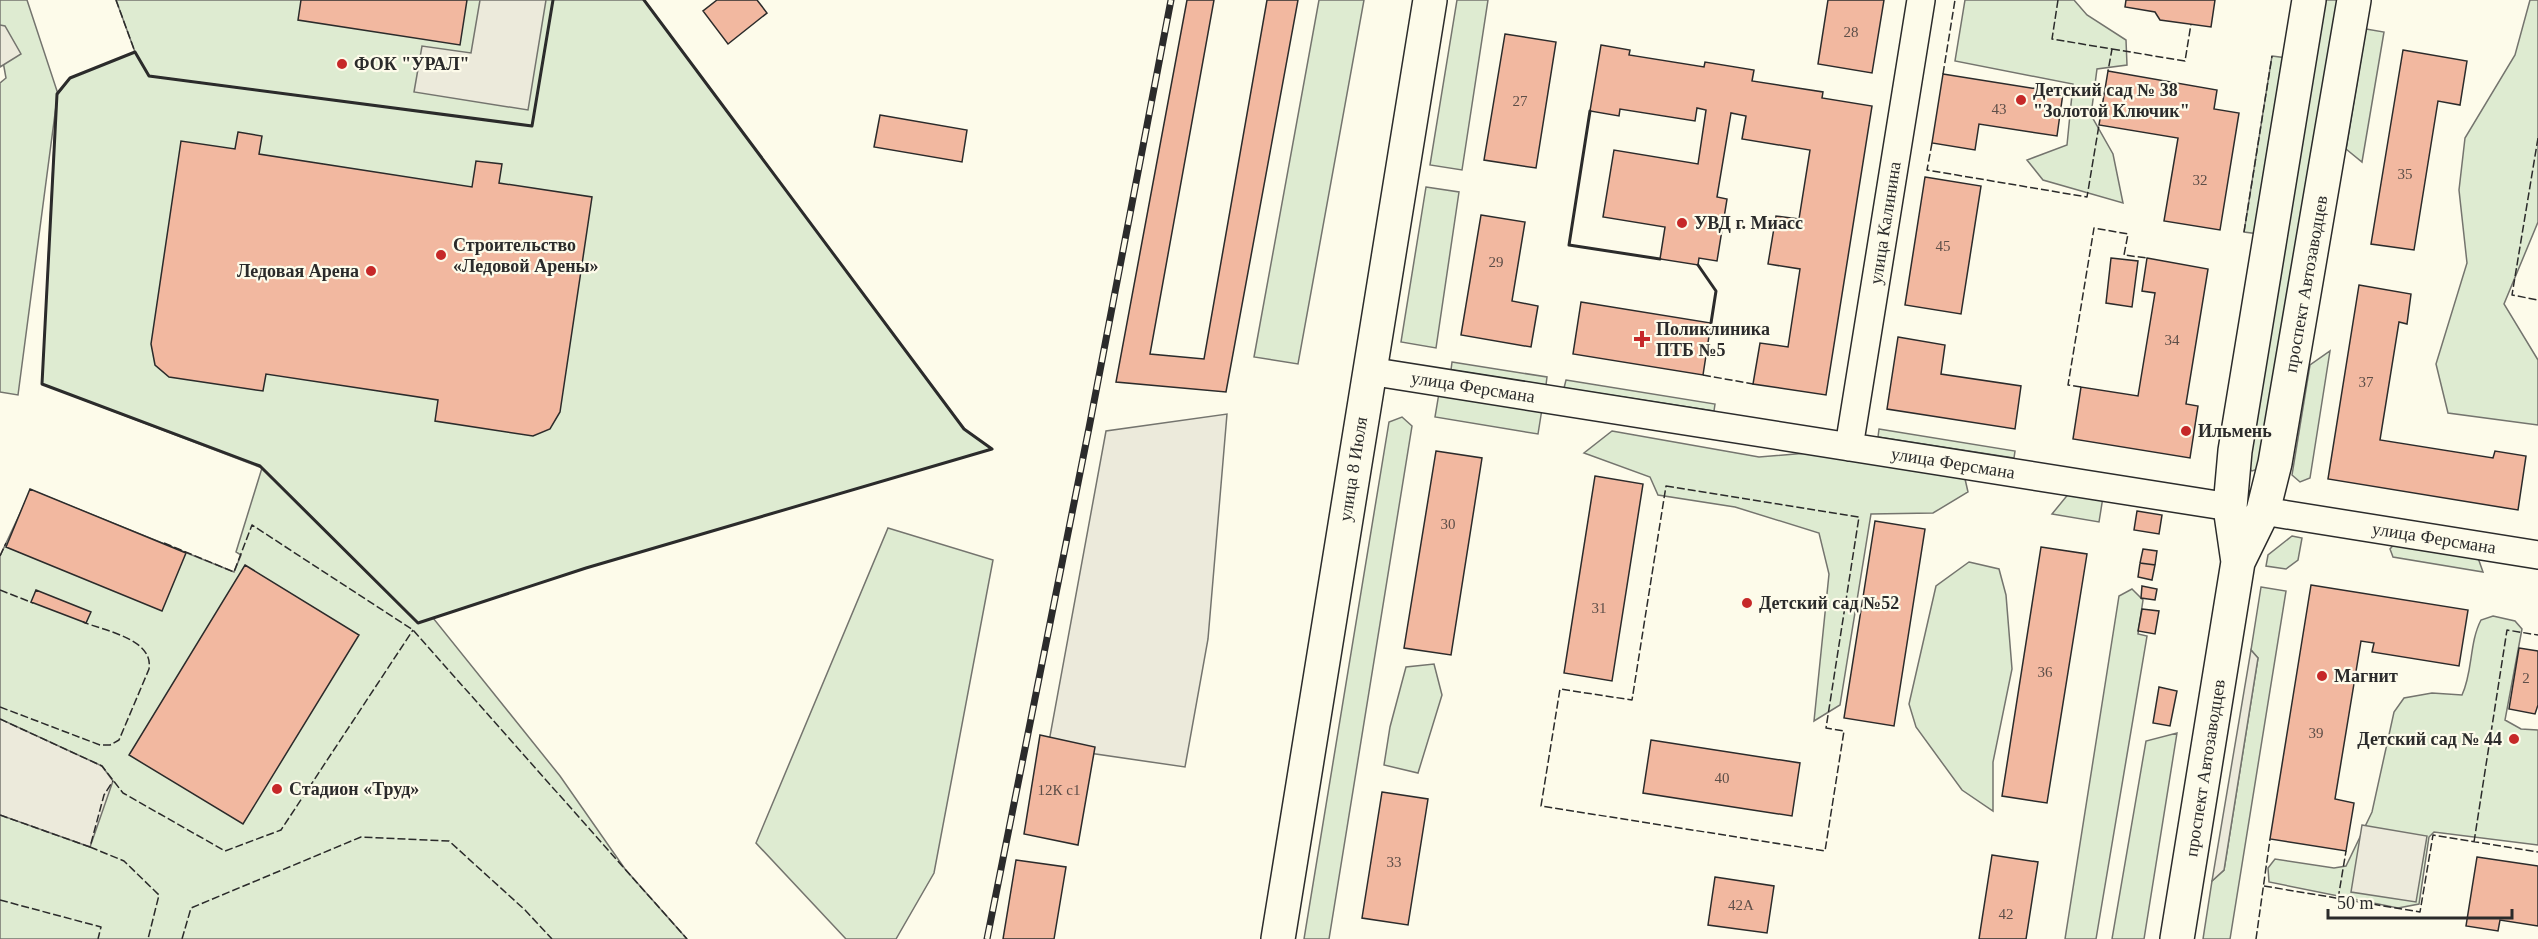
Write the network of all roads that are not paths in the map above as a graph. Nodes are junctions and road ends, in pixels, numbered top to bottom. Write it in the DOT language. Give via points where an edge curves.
graph roads {
  1 [pos="1430,0"];
  2 [pos="1921,0"];
  3 [pos="2309,0"];
  4 [pos="2354,0"];
  5 [pos="1369,371"];
  6 [pos="1849,447"];
  7 [pos="2230,507"];
  8 [pos="2263,512"];
  9 [pos="2538,555"];
  10 [pos="2238,562"];
  11 [pos="1278,939"];
  12 [pos="2177,939"];
  1 -- 5 [label="main road, улица 8 Июля"];
  2 -- 6 [label="street, улица Калинина"];
  3 -- 7 [label="main road, проспект Автозаводцев" via="2235,451"];
  4 -- 8 [label="main road, проспект Автозаводцев" via="2276,463"];
  5 -- 6 [label="street, улица Ферсмана"];
  5 -- 11 [label="main road, улица 8 Июля"];
  6 -- 7 [label="street, улица Ферсмана"];
  7 -- 8 [label="main road, улица Ферсмана"];
  7 -- 10 [label="main road, проспект Автозаводцев"];
  8 -- 9 [label="street, улица Ферсмана"];
  8 -- 10 [label="main road, проспект Автозаводцев"];
  10 -- 12 [label="main road, проспект Автозаводцев"];
}
